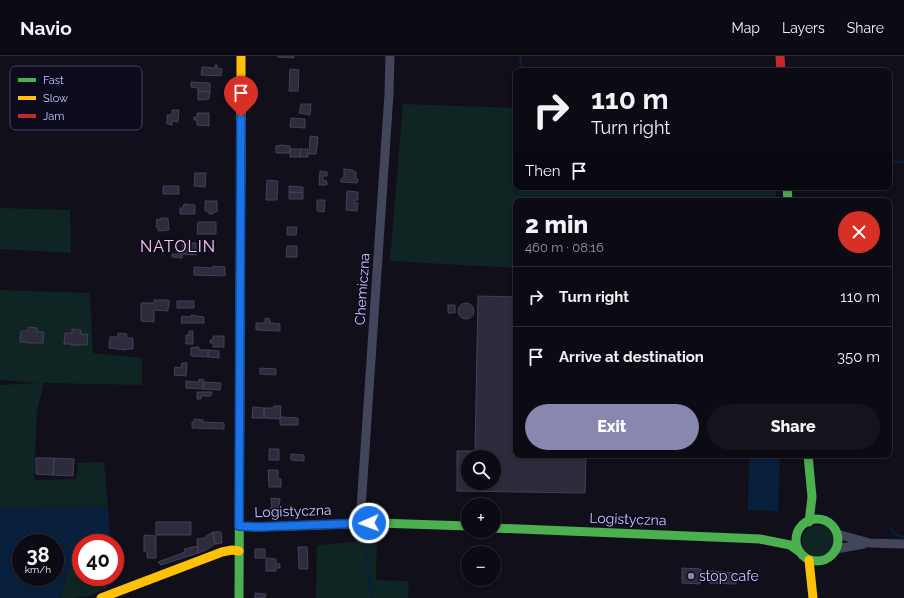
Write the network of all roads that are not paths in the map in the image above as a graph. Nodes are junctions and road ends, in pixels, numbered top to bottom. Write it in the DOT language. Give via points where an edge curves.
graph roads {
  1 [pos="241,56"];
  2 [pos="390,56"];
  3 [pos="780,56"];
  4 [pos="781,68"];
  5 [pos="808,458"];
  6 [pos="812,487"];
  7 [pos="824,521"];
  8 [pos="809,522"];
  9 [pos="360,523"];
  10 [pos="239,526"];
  11 [pos="461,526"];
  12 [pos="501,528"];
  13 [pos="798,532"];
  14 [pos="837,534"];
  15 [pos="760,539"];
  16 [pos="870,543"];
  17 [pos="904,544"];
  18 [pos="836,549"];
  19 [pos="239,551"];
  20 [pos="800,552"];
  21 [pos="809,560"];
  22 [pos="823,560"];
  23 [pos="101,598"];
  24 [pos="239,598"];
  25 [pos="814,598"];
  1 -- 10 [label="street"];
  2 -- 9 [label="street, Chemiczna"];
  3 -- 4 [label="street"];
  5 -- 6 [label="street"];
  6 -- 7 [label="street"];
  6 -- 8 [label="street"];
  7 -- 8 [label="street"];
  7 -- 14 [label="street" via="830,524"];
  8 -- 13 [label="street"];
  9 -- 10 [label="street, Logistyczna"];
  9 -- 11 [label="street, Logistyczna"];
  10 -- 19 [label="street"];
  12 -- 15 [label="street, Logistyczna"];
  13 -- 15 [label="street, Logistyczna"];
  13 -- 20 [label="street" via="796,539"];
  14 -- 16 [label="street"];
  14 -- 18 [label="street"];
  15 -- 20 [label="street, Logistyczna" via="790,545"];
  16 -- 17 [label="street"];
  16 -- 18 [label="street"];
  18 -- 22 [label="street" via="831,556"];
  19 -- 23 [label="street" via="222,552"];
  19 -- 24 [label="street"];
  20 -- 21 [label="street"];
  21 -- 22 [label="street"];
  21 -- 25 [label="street"];
  22 -- 25 [label="street"];
}
